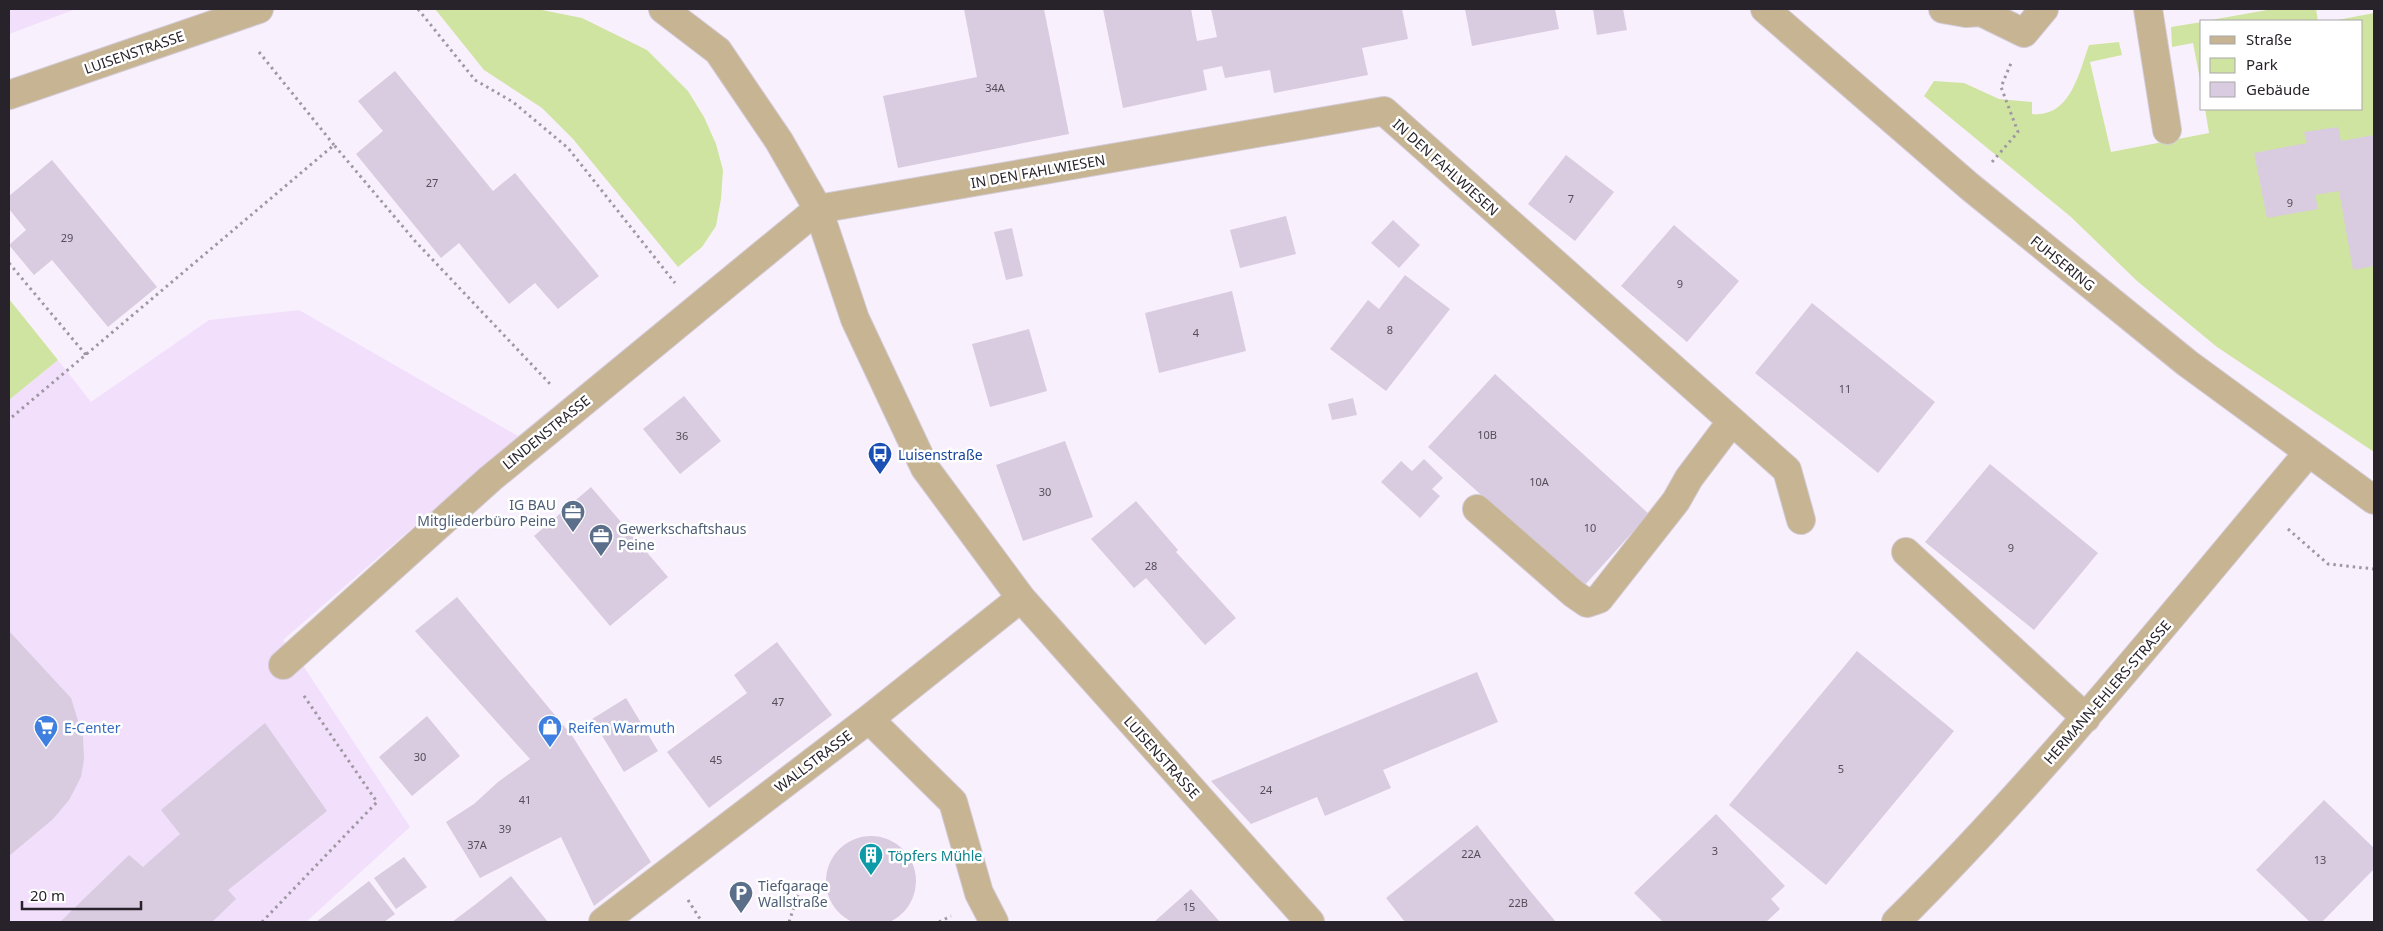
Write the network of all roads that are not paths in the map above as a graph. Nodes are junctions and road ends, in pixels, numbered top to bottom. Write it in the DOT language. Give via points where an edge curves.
graph roads {
  1 [pos="259,9"];
  2 [pos="663,9"];
  3 [pos="1765,9"];
  4 [pos="1943,9"];
  5 [pos="2044,9"];
  6 [pos="2148,9"];
  7 [pos="9,95"];
  8 [pos="2168,130"];
  9 [pos="818,209"];
  10 [pos="1732,421"];
  11 [pos="2308,453"];
  12 [pos="2374,500"];
  13 [pos="1478,509"];
  14 [pos="1801,520"];
  15 [pos="1906,552"];
  16 [pos="1021,598"];
  17 [pos="283,665"];
  18 [pos="2086,718"];
  19 [pos="869,719"];
  20 [pos="603,922"];
  21 [pos="994,922"];
  22 [pos="1310,922"];
  23 [pos="1896,922"];
  1 -- 7 [label="street, LUISENSTRASSE"];
  2 -- 9 [label="street, LUISENSTRASSE" via="718,51 780,141"];
  3 -- 11 [label="street, FUHSERING" via="1969,186 2187,363"];
  4 -- 5 [label="street" via="1966,14 1981,12 2024,33"];
  6 -- 8 [label="street"];
  9 -- 10 [label="street, IN DEN FAHLWIESEN" via="1384,111"];
  9 -- 16 [label="street, LUISENSTRASSE" via="855,319 925,468"];
  9 -- 17 [label="street, LINDENSTRASSE" via="491,478"];
  10 -- 13 [label="street" via="1689,478 1676,501 1599,599 1587,603 1574,594"];
  10 -- 14 [label="street, IN DEN FAHLWIESEN" via="1787,470"];
  11 -- 12 [label="street, FUHSERING"];
  11 -- 18 [label="street, HERMANN-EHLERS-STRASSE"];
  15 -- 18 [label="street"];
  16 -- 19 [label="street, WALLSTRASSE"];
  16 -- 22 [label="street, LUISENSTRASSE"];
  18 -- 23 [label="street, HERMANN-EHLERS-STRASSE" via="1963,856"];
  19 -- 20 [label="street, WALLSTRASSE"];
  19 -- 21 [label="street" via="953,802 979,893"];
}
